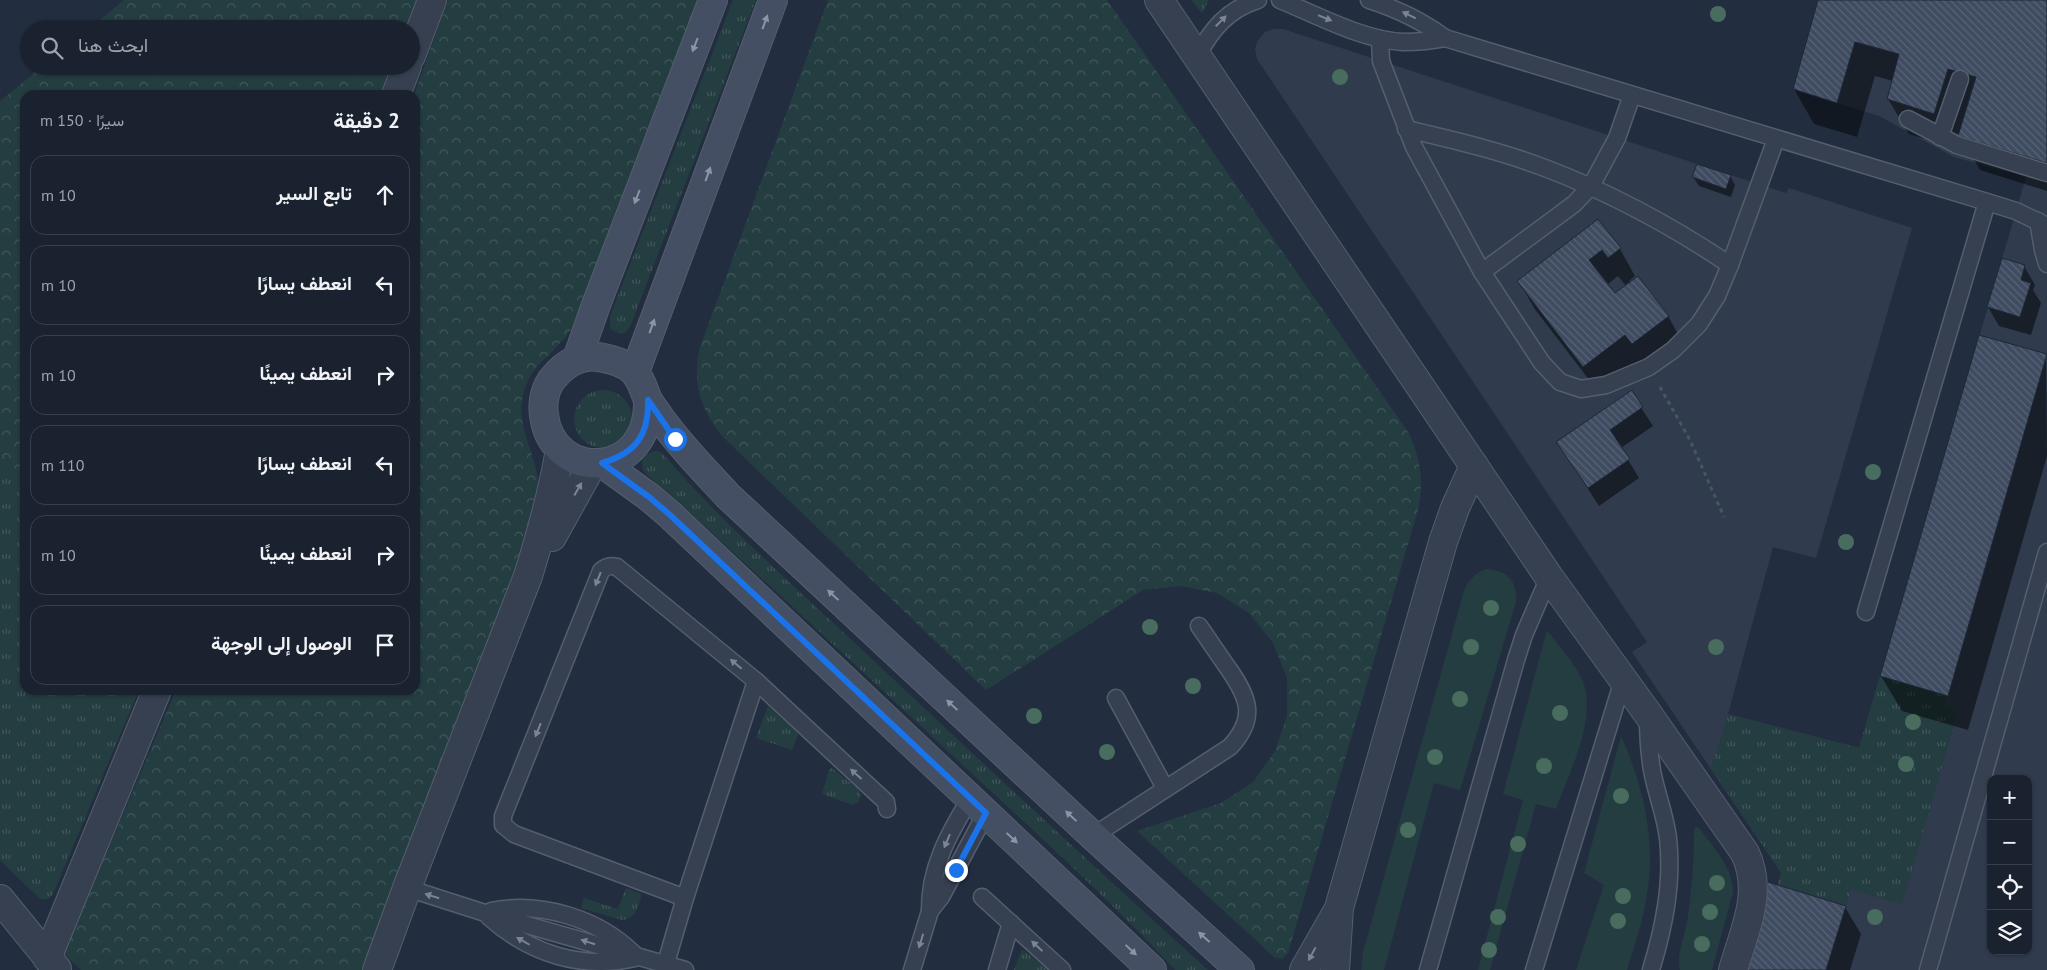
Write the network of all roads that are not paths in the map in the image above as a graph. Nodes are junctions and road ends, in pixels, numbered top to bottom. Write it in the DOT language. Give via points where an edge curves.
graph roads {
  1 [pos="432,0"];
  2 [pos="713,0"];
  3 [pos="773,0"];
  4 [pos="1159,0"];
  5 [pos="1258,0"];
  6 [pos="1280,0"];
  7 [pos="1368,0"];
  8 [pos="420,32"];
  9 [pos="1445,38"];
  10 [pos="1380,39"];
  11 [pos="1197,56"];
  12 [pos="404,75"];
  13 [pos="1960,79"];
  14 [pos="398,90"];
  15 [pos="1632,95"];
  16 [pos="1908,119"];
  17 [pos="1406,129"];
  18 [pos="1940,137"];
  19 [pos="1776,139"];
  20 [pos="2047,173"];
  21 [pos="1591,186"];
  22 [pos="1986,202"];
  23 [pos="2043,223"];
  24 [pos="2047,264"];
  25 [pos="1730,265"];
  26 [pos="1482,272"];
  27 [pos="577,359"];
  28 [pos="635,372"];
  29 [pos="648,400"];
  30 [pos="560,449"];
  31 [pos="598,463"];
  32 [pos="1474,466"];
  33 [pos="2047,552"];
  34 [pos="528,576"];
  35 [pos="1549,577"];
  36 [pos="1866,612"];
  37 [pos="1199,626"];
  38 [pos="1623,680"];
  39 [pos="756,681"];
  40 [pos="155,695"];
  41 [pos="1116,698"];
  42 [pos="1648,714"];
  43 [pos="1165,788"];
  44 [pos="978,806"];
  45 [pos="887,809"];
  46 [pos="1093,836"];
  47 [pos="407,888"];
  48 [pos="685,898"];
  49 [pos="982,898"];
  50 [pos="0,899"];
  51 [pos="1339,908"];
  52 [pos="930,911"];
  53 [pos="485,912"];
  54 [pos="1011,923"];
  55 [pos="637,957"];
  56 [pos="52,964"];
  57 [pos="665,967"];
  58 [pos="377,970"];
  59 [pos="685,970"];
  60 [pos="912,970"];
  61 [pos="997,970"];
  62 [pos="1062,970"];
  63 [pos="1152,970"];
  64 [pos="1240,970"];
  65 [pos="1304,970"];
  66 [pos="1335,970"];
  67 [pos="1428,970"];
  68 [pos="1534,970"];
  69 [pos="1651,970"];
  70 [pos="1733,970"];
  71 [pos="1928,970"];
  1 -- 8 [label="street"];
  2 -- 27 [label="street, one-way"];
  28 -- 3 [label="street, one-way"];
  4 -- 11 [label="street"];
  11 -- 5 [label="lane, one-way" via="1209,34 1225,16"];
  6 -- 10 [label="lane, one-way"];
  9 -- 7 [label="lane, one-way" via="1409,14"];
  9 -- 10 [label="lane" via="1424,42"];
  9 -- 15 [label="lane"];
  10 -- 17 [label="lane" via="1381,61"];
  11 -- 32 [label="street"];
  12 -- 14 [label="street"];
  13 -- 18 [label="lane"];
  15 -- 19 [label="lane"];
  15 -- 21 [label="lane" via="1617,138"];
  16 -- 18 [label="lane"];
  17 -- 21 [label="lane" via="1502,154"];
  17 -- 26 [label="lane" via="1421,163"];
  18 -- 20 [label="lane" via="1978,153"];
  19 -- 22 [label="lane"];
  19 -- 25 [label="lane"];
  21 -- 25 [label="lane" via="1663,222"];
  21 -- 26 [label="lane" via="1574,204"];
  22 -- 23 [label="lane"];
  22 -- 36 [label="lane"];
  23 -- 24 [label="lane" via="2042,250"];
  25 -- 26 [label="lane" via="1717,296 1699,324 1673,350 1649,367 1606,386 1582,389 1560,382 1542,363"];
  27 -- 28 [label="street" via="593,356 610,358"];
  27 -- 30 [label="street" via="563,367 546,392 545,423 550,437"];
  28 -- 29 [label="street"];
  29 -- 31 [label="street" via="646,428 638,441 629,452"];
  46 -- 29 [label="street, one-way" via="728,496 675,439"];
  30 -- 31 [label="street" via="576,459"];
  30 -- 34 [label="street" via="543,530"];
  34 -- 31 [label="street, one-way"];
  31 -- 44 [label="street" via="669,514"];
  32 -- 35 [label="street"];
  32 -- 51 [label="street" via="1443,542"];
  33 -- 71 [label="lane"];
  34 -- 47 [label="street"];
  35 -- 38 [label="street"];
  35 -- 67 [label="lane" via="1516,660"];
  37 -- 43 [label="lane" via="1245,695 1246,723 1230,747"];
  38 -- 42 [label="street"];
  38 -- 68 [label="lane"];
  45 -- 39 [label="lane, one-way" via="886,802"];
  39 -- 48 [label="lane"];
  39 -- 48 [label="lane, one-way" via="617,567 605,567 503,816 503,825 514,834"];
  40 -- 56 [label="street"];
  41 -- 43 [label="lane"];
  42 -- 69 [label="lane" via="1648,744 1668,838 1670,876 1666,914"];
  42 -- 70 [label="street" via="1745,853 1750,865 1754,890 1752,903"];
  43 -- 46 [label="lane"];
  44 -- 52 [label="lane" via="941,897"];
  44 -- 52 [label="lane, one-way" via="952,830 930,893"];
  44 -- 63 [label="street, one-way"];
  64 -- 46 [label="street, one-way"];
  53 -- 47 [label="lane, one-way"];
  47 -- 58 [label="street"];
  48 -- 57 [label="lane"];
  49 -- 54 [label="lane"];
  50 -- 56 [label="street"];
  51 -- 65 [label="street, one-way"];
  51 -- 66 [label="street"];
  52 -- 60 [label="lane, one-way"];
  55 -- 53 [label="lane, one-way"];
  55 -- 53 [label="lane, one-way" via="596,963 559,957 526,942 497,924"];
  54 -- 61 [label="lane"];
  62 -- 54 [label="lane, one-way"];
  55 -- 57 [label="lane"];
  57 -- 59 [label="lane"];
}
